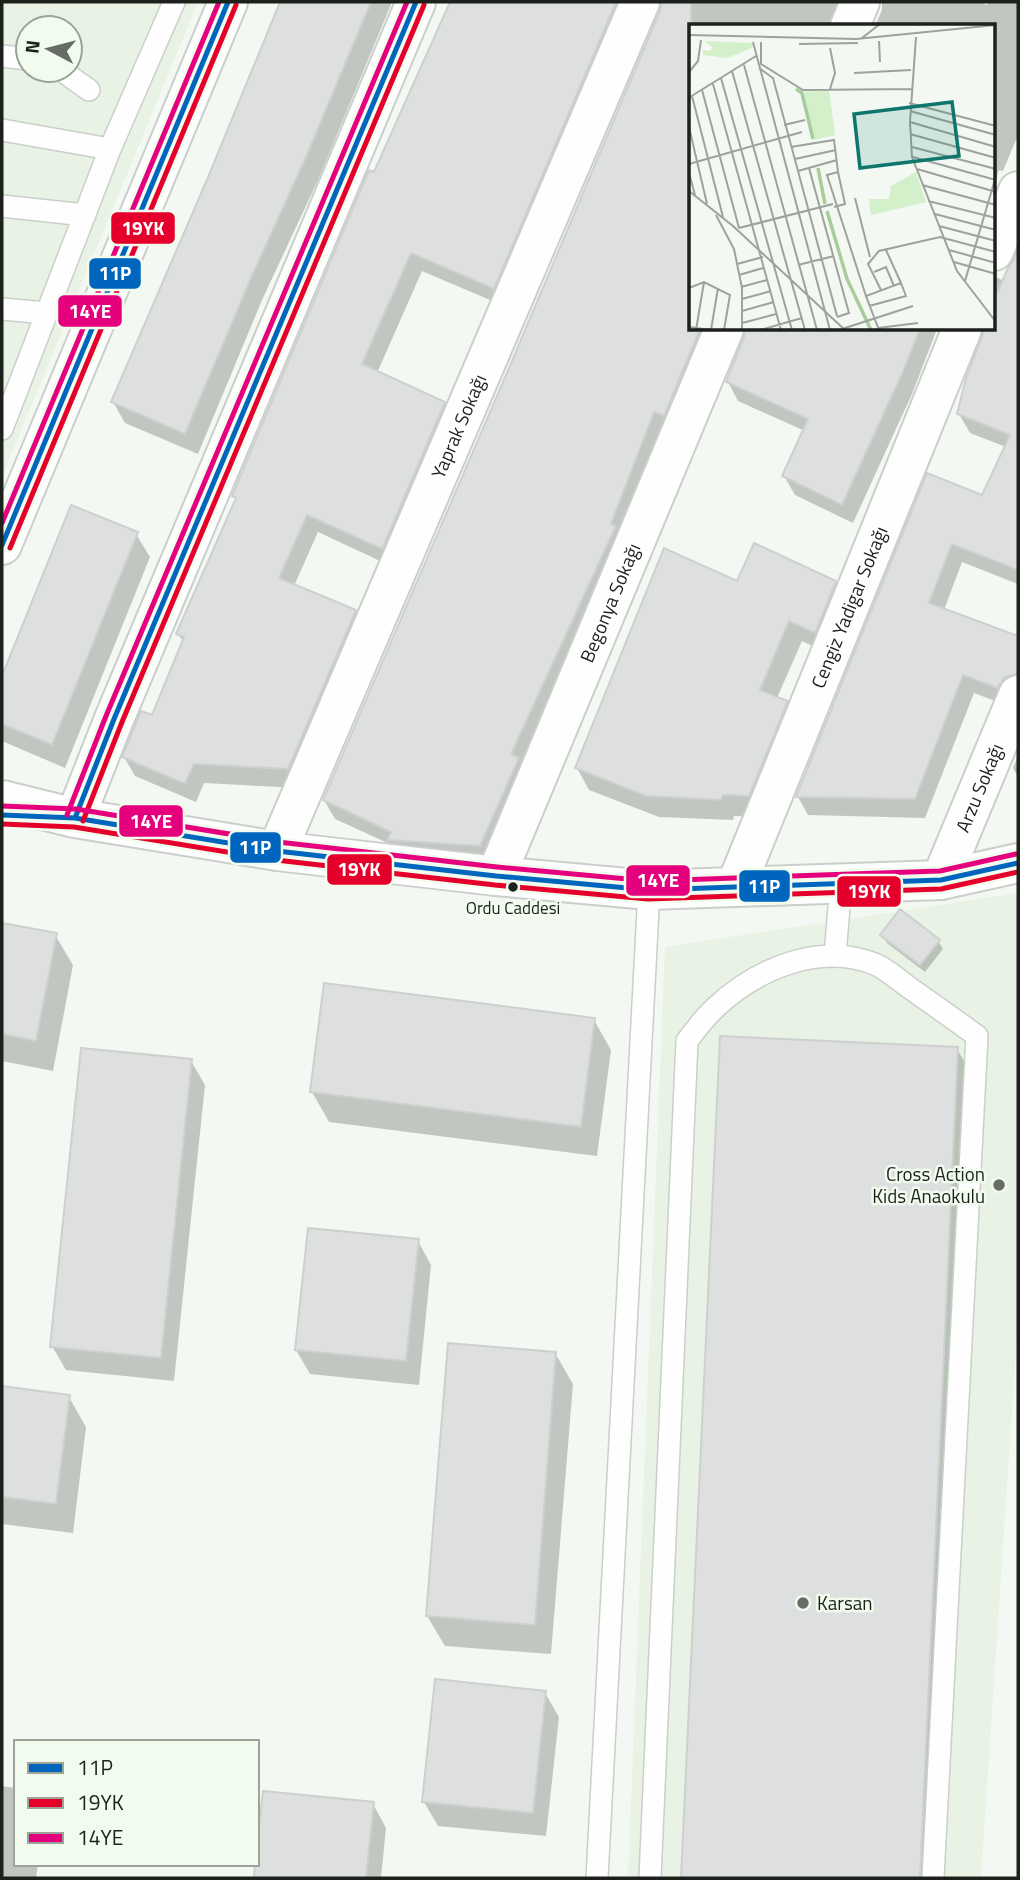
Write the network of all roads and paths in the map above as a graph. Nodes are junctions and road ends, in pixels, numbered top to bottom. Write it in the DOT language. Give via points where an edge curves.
graph roads {
  1 [pos="174,2"];
  2 [pos="228,2"];
  3 [pos="416,2"];
  4 [pos="640,2"];
  5 [pos="860,2"];
  6 [pos="851,24"];
  7 [pos="81,84"];
  8 [pos="89,90"];
  9 [pos="2,130"];
  10 [pos="110,149"];
  11 [pos="1018,191"];
  12 [pos="2,206"];
  13 [pos="85,215"];
  14 [pos="996,246"];
  15 [pos="2,309"];
  16 [pos="47,313"];
  17 [pos="723,331"];
  18 [pos="961,331"];
  19 [pos="7,402"];
  20 [pos="2,429"];
  21 [pos="2,545"];
  22 [pos="1018,695"];
  23 [pos="2,800"];
  24 [pos="2,815"];
  25 [pos="75,818"];
  26 [pos="276,851"];
  27 [pos="1018,863"];
  28 [pos="496,876"];
  29 [pos="941,880"];
  30 [pos="841,883"];
  31 [pos="736,886"];
  32 [pos="649,890"];
  33 [pos="835,956"];
  34 [pos="597,1878"];
  35 [pos="650,1878"];
  36 [pos="933,1878"];
  1 -- 10 [label="lane"];
  2 -- 21 [label="main road"];
  3 -- 25 [label="main road"];
  4 -- 26 [label="main road, Yaprak Sokağı"];
  5 -- 6 [label="main road"];
  7 -- 8 [label="lane"];
  9 -- 10 [label="lane"];
  10 -- 13 [label="lane"];
  11 -- 14 [label="main road"];
  12 -- 13 [label="lane"];
  13 -- 16 [label="lane"];
  15 -- 16 [label="lane"];
  16 -- 19 [label="lane"];
  17 -- 28 [label="main road, Begonya Sokağı"];
  18 -- 31 [label="main road, Cengiz Yadigar Sokağı"];
  19 -- 20 [label="lane"];
  22 -- 29 [label="main road, Arzu Sokağı"];
  23 -- 25 [label="main road"];
  24 -- 25 [label="main road"];
  25 -- 26 [label="main road"];
  26 -- 28 [label="main road"];
  27 -- 29 [label="main road"];
  28 -- 32 [label="main road"];
  29 -- 30 [label="main road"];
  30 -- 31 [label="main road"];
  30 -- 33 [label="lane"];
  31 -- 32 [label="main road"];
  32 -- 34 [label="lane"];
  33 -- 35 [label="lane" via="793,962 752,980 715,1007 687,1041"];
  33 -- 36 [label="lane" via="879,966 977,1036"];
}
